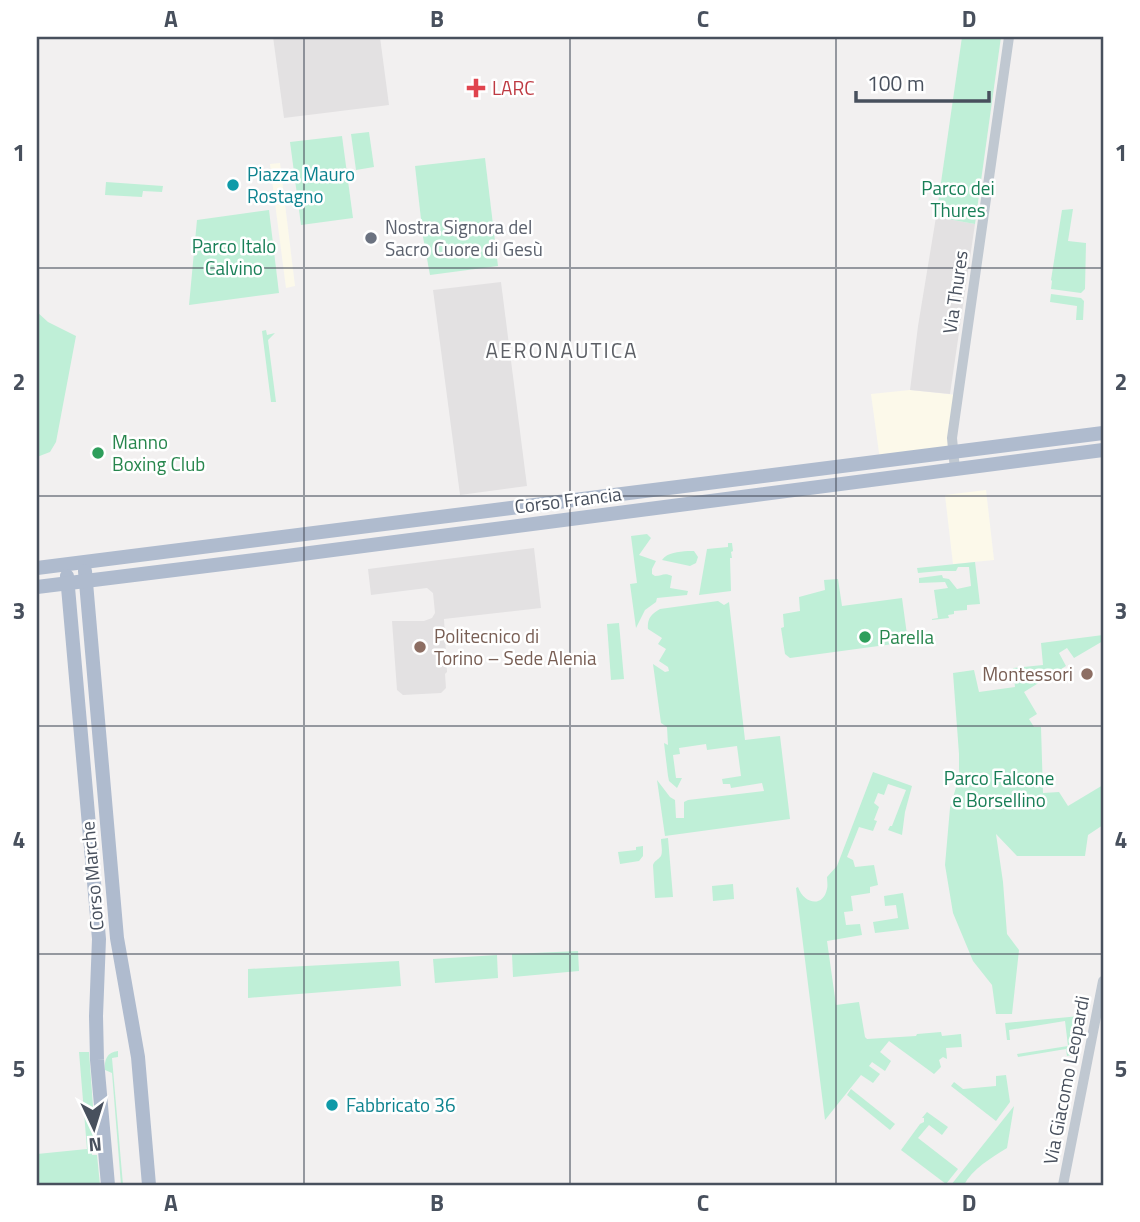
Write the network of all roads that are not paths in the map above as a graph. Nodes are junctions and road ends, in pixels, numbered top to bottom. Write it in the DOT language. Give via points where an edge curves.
graph roads {
  1 [pos="1009,37"];
  2 [pos="1103,433"];
  3 [pos="1103,450"];
  4 [pos="953,453"];
  5 [pos="955,470"];
  6 [pos="84,562"];
  7 [pos="65,564"];
  8 [pos="37,568"];
  9 [pos="86,580"];
  10 [pos="69,583"];
  11 [pos="37,587"];
  12 [pos="1103,981"];
  13 [pos="108,1185"];
  14 [pos="149,1185"];
  15 [pos="1063,1185"];
  1 -- 4 [label="street, Via Thures"];
  2 -- 4 [label="main road, Corso Francia"];
  3 -- 5 [label="main road, Corso Francia"];
  4 -- 5 [label="street, Via Thures"];
  4 -- 6 [label="main road, Corso Francia"];
  5 -- 9 [label="main road, Corso Francia"];
  6 -- 7 [label="main road, Corso Francia"];
  6 -- 9 [label="main road, Corso Marche"];
  7 -- 8 [label="main road, Corso Francia"];
  7 -- 10 [label="main road, Corso Marche"];
  9 -- 10 [label="main road, Corso Francia"];
  9 -- 14 [label="main road, Corso Marche" via="117,938 138,1057"];
  10 -- 11 [label="main road, Corso Francia"];
  10 -- 13 [label="main road, Corso Marche" via="99,939 97,1060"];
  12 -- 15 [label="street, Via Giacomo Leopardi"];
}
